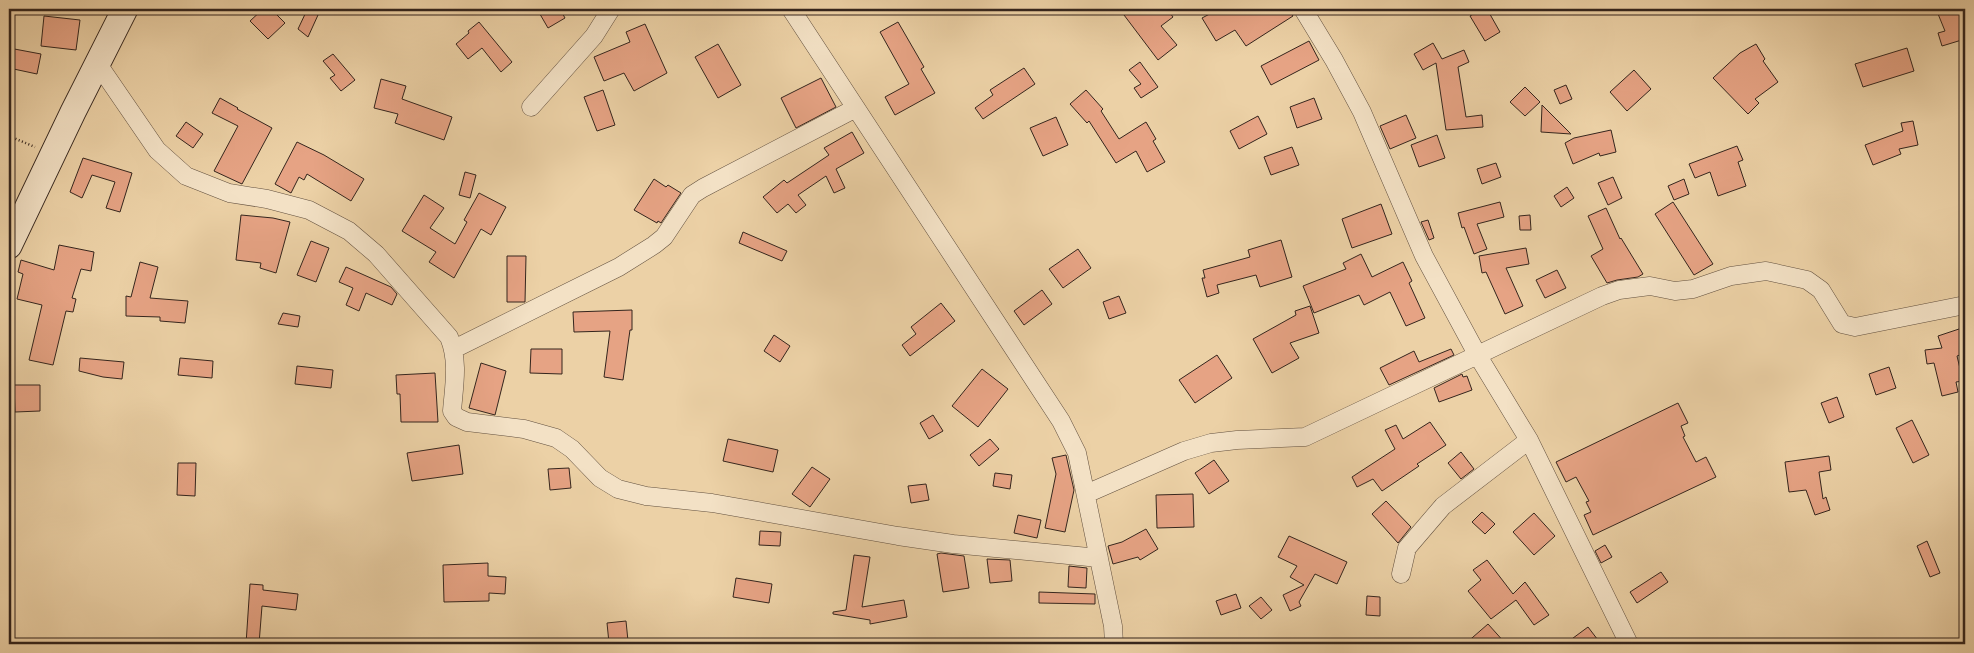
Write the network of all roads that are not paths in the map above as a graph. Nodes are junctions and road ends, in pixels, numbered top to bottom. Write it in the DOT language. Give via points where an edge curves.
graph roads {
  1 [pos="125,9"];
  2 [pos="611,9"];
  3 [pos="791,9"];
  4 [pos="1303,9"];
  5 [pos="98,64"];
  6 [pos="531,107"];
  7 [pos="856,108"];
  8 [pos="9,246"];
  9 [pos="1965,305"];
  10 [pos="454,349"];
  11 [pos="1478,356"];
  12 [pos="1529,440"];
  13 [pos="1086,494"];
  14 [pos="1099,558"];
  15 [pos="1402,574"];
  16 [pos="1114,644"];
  17 [pos="1630,644"];
  1 -- 5 [label="street"];
  2 -- 6 [label="street" via="594,36"];
  3 -- 7 [label="street"];
  4 -- 11 [label="street" via="1362,112 1424,256"];
  5 -- 8 [label="street"];
  5 -- 10 [label="street" via="157,150 186,176 229,193 309,210 349,231 376,254 449,337"];
  7 -- 10 [label="street" via="697,191 664,237 619,267"];
  7 -- 13 [label="street" via="1061,421 1077,453"];
  9 -- 11 [label="street" via="1856,327 1842,324 1821,290 1806,280 1766,271 1731,276 1693,289 1675,291 1650,286 1619,290"];
  10 -- 14 [label="street" via="452,411 456,417 467,422 524,429 556,438 572,449 600,478 618,489 953,544"];
  11 -- 12 [label="street"];
  11 -- 13 [label="street" via="1305,437 1211,443 1184,451"];
  12 -- 15 [label="street" via="1443,506 1407,548"];
  12 -- 17 [label="street"];
  13 -- 14 [label="street"];
  14 -- 16 [label="street"];
}
